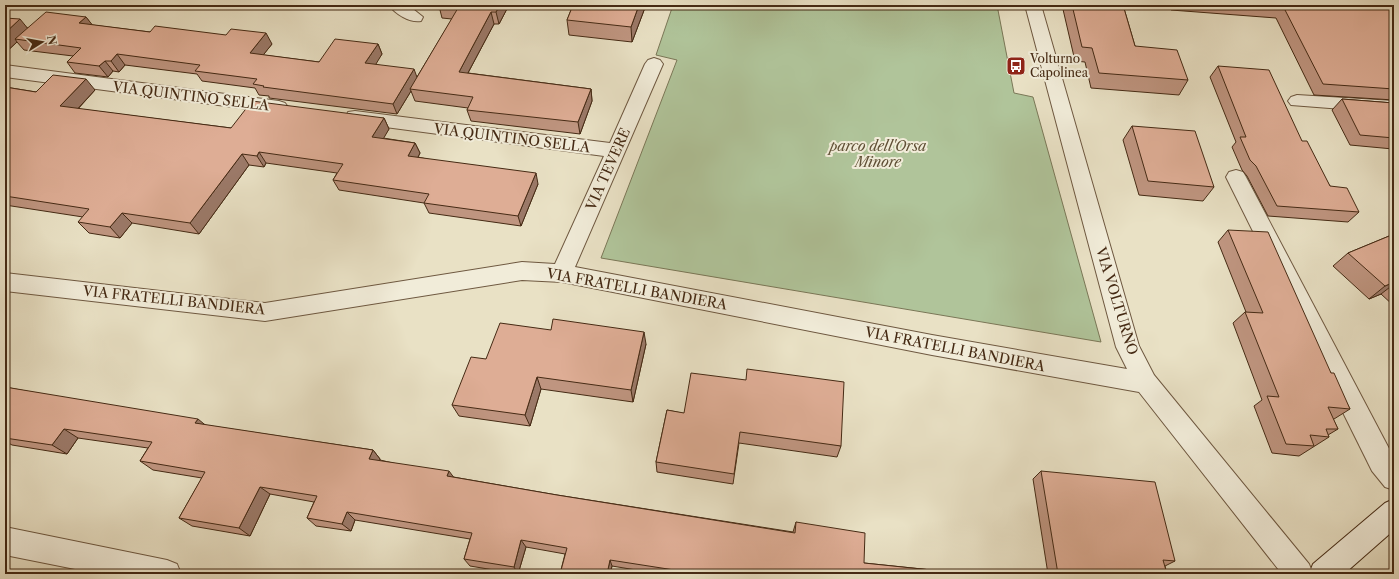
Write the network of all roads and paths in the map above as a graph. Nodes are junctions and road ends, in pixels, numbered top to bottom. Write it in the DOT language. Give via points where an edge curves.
graph roads {
  1 [pos="398,5"];
  2 [pos="1033,5"];
  3 [pos="415,17"];
  4 [pos="654,64"];
  5 [pos="5,71"];
  6 [pos="1297,101"];
  7 [pos="1394,106"];
  8 [pos="298,110"];
  9 [pos="338,115"];
  10 [pos="615,152"];
  11 [pos="1236,177"];
  12 [pos="562,273"];
  13 [pos="5,282"];
  14 [pos="1146,383"];
  15 [pos="1394,478"];
  16 [pos="1394,512"];
  17 [pos="5,540"];
  18 [pos="167,574"];
  19 [pos="1299,574"];
  20 [pos="1323,574"];
  1 -- 3 [label="street"];
  2 -- 14 [label="street, VIA VOLTURNO" via="1128,347"];
  4 -- 10 [label="street, VIA TEVERE"];
  5 -- 8 [label="street, VIA QUINTINO SELLA"];
  6 -- 7 [label="street"];
  9 -- 10 [label="street, VIA QUINTINO SELLA"];
  10 -- 12 [label="street, VIA TEVERE"];
  11 -- 15 [label="street" via="1381,462"];
  12 -- 13 [label="street, VIA FRATELLI BANDIERA" via="522,272 265,312"];
  12 -- 14 [label="street, VIA FRATELLI BANDIERA" via="932,345"];
  14 -- 19 [label="street, VIA VOLTURNO"];
  16 -- 20 [label="street"];
  17 -- 18 [label="street"];
}
